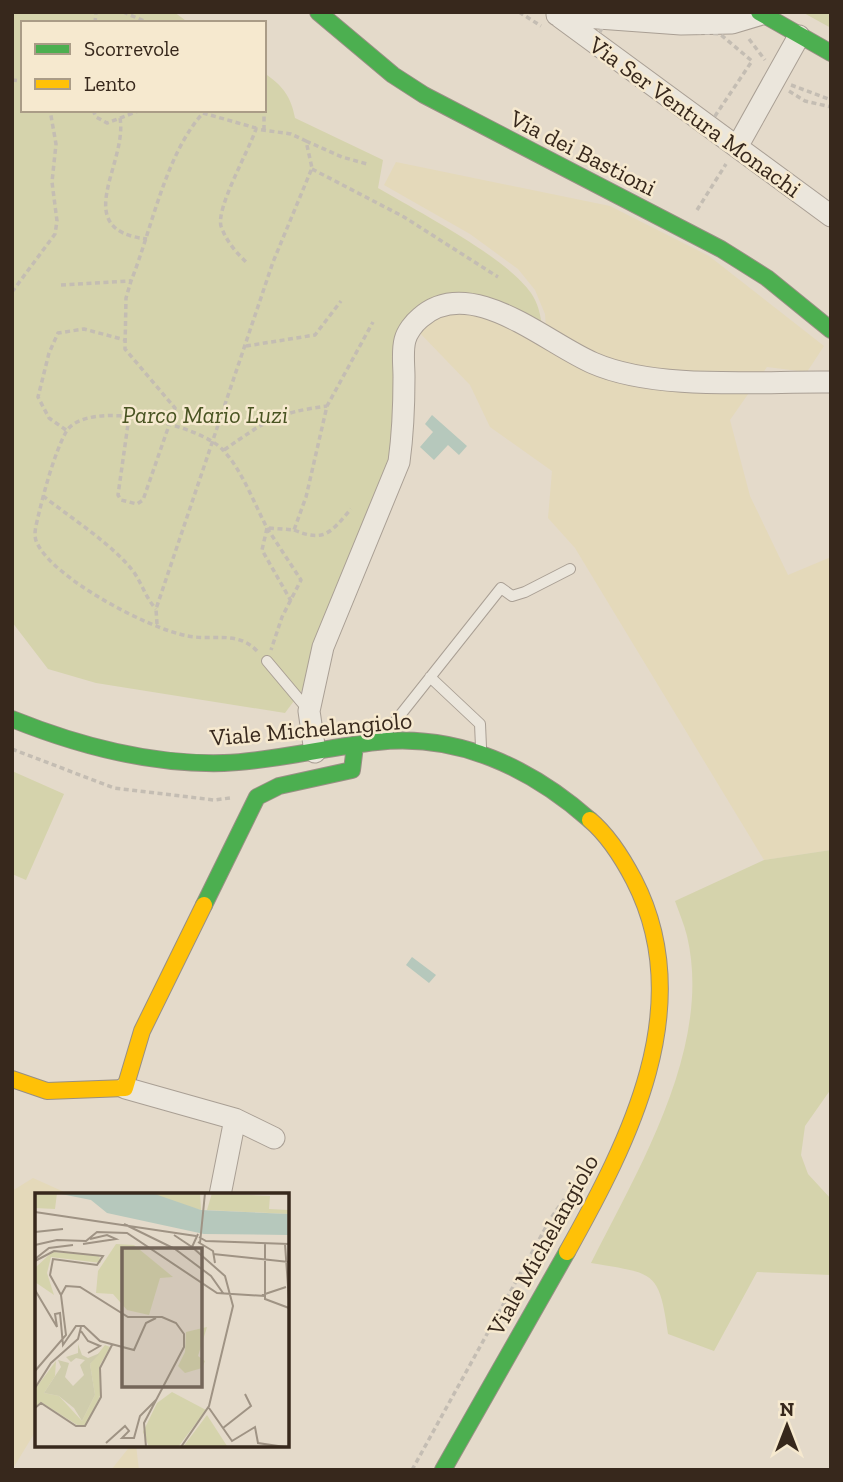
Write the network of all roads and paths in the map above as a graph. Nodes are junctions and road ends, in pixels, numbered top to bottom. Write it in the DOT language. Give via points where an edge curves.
graph roads {
  1 [pos="318,12"];
  2 [pos="126,13"];
  3 [pos="760,13"];
  4 [pos="556,14"];
  5 [pos="144,21"];
  6 [pos="799,36"];
  7 [pos="831,53"];
  8 [pos="789,91"];
  9 [pos="831,107"];
  10 [pos="50,112"];
  11 [pos="94,112"];
  12 [pos="136,112"];
  13 [pos="264,112"];
  14 [pos="203,113"];
  15 [pos="120,118"];
  16 [pos="256,129"];
  17 [pos="264,130"];
  18 [pos="306,141"];
  19 [pos="737,148"];
  20 [pos="367,164"];
  21 [pos="312,168"];
  22 [pos="831,216"];
  23 [pos="684,230"];
  24 [pos="147,239"];
  25 [pos="246,262"];
  26 [pos="498,277"];
  27 [pos="131,281"];
  28 [pos="61,285"];
  29 [pos="12,292"];
  30 [pos="341,301"];
  31 [pos="373,322"];
  32 [pos="831,330"];
  33 [pos="125,340"];
  34 [pos="245,346"];
  35 [pos="831,382"];
  36 [pos="327,406"];
  37 [pos="129,417"];
  38 [pos="171,424"];
  39 [pos="66,430"];
  40 [pos="212,440"];
  41 [pos="224,450"];
  42 [pos="43,496"];
  43 [pos="351,509"];
  44 [pos="267,528"];
  45 [pos="294,530"];
  46 [pos="570,569"];
  47 [pos="291,601"];
  48 [pos="156,609"];
  49 [pos="157,624"];
  50 [pos="267,661"];
  51 [pos="430,677"];
  52 [pos="309,711"];
  53 [pos="12,719"];
  54 [pos="378,743"];
  55 [pos="355,746"];
  56 [pos="12,749"];
  57 [pos="481,751"];
  58 [pos="315,752"];
  59 [pos="262,793"];
  60 [pos="12,1079"];
  61 [pos="125,1088"];
  62 [pos="235,1119"];
  63 [pos="274,1138"];
  64 [pos="575,1184"];
  65 [pos="220,1193"];
  66 [pos="412,1470"];
  67 [pos="443,1470"];
  1 -- 23 [label="main road, Via dei Bastioni" via="424,95"];
  2 -- 5 [label="path"];
  3 -- 4 [label="street" via="732,23 694,24"];
  3 -- 6 [label="main road"];
  4 -- 19 [label="street, Via Ser Ventura Monachi"];
  6 -- 7 [label="main road"];
  6 -- 19 [label="street"];
  8 -- 9 [label="path" via="805,101"];
  10 -- 29 [label="path" via="56,144 52,182 55,234"];
  11 -- 15 [label="path" via="107,123"];
  12 -- 15 [label="path"];
  13 -- 17 [label="path"];
  14 -- 16 [label="path"];
  14 -- 24 [label="path" via="182,144"];
  15 -- 24 [label="path" via="122,133 110,177 107,216 115,229"];
  16 -- 17 [label="path"];
  16 -- 25 [label="path" via="220,223"];
  17 -- 18 [label="path"];
  18 -- 20 [label="path"];
  18 -- 21 [label="path"];
  19 -- 22 [label="street, Via Ser Ventura Monachi"];
  19 -- 23 [label="path"];
  21 -- 26 [label="path" via="404,217"];
  21 -- 34 [label="path"];
  23 -- 32 [label="main road, Via dei Bastioni" via="761,274"];
  24 -- 27 [label="path"];
  27 -- 28 [label="path"];
  27 -- 33 [label="path"];
  30 -- 34 [label="path" via="314,335"];
  31 -- 36 [label="path"];
  33 -- 38 [label="path" via="125,349 175,408"];
  33 -- 39 [label="path" via="84,329 58,333 38,397 49,418"];
  34 -- 40 [label="path"];
  35 -- 52 [label="street" via="669,380 626,374 593,363 477,304 457,302 420,317 405,341 400,462 323,647"];
  36 -- 41 [label="path" via="289,411 270,419"];
  36 -- 45 [label="path"];
  37 -- 38 [label="path"];
  37 -- 38 [label="path" via="118,495 128,504 143,500"];
  37 -- 39 [label="path" via="88,416"];
  38 -- 40 [label="path"];
  39 -- 42 [label="path"];
  40 -- 41 [label="path"];
  40 -- 48 [label="path"];
  41 -- 44 [label="path"];
  42 -- 48 [label="path" via="123,560"];
  42 -- 49 [label="path" via="36,541 50,559 107,603"];
  43 -- 45 [label="path" via="330,533 312,537"];
  44 -- 45 [label="path"];
  44 -- 47 [label="path" via="262,550"];
  44 -- 47 [label="path" via="301,580"];
  46 -- 51 [label="lane" via="525,593 512,596 501,588"];
  47 -- 50 [label="path"];
  48 -- 49 [label="path"];
  49 -- 50 [label="path" via="187,636 237,637"];
  50 -- 52 [label="lane"];
  51 -- 54 [label="lane"];
  51 -- 57 [label="lane" via="480,724"];
  52 -- 58 [label="street"];
  53 -- 58 [label="main road, Viale Michelangiolo" via="98,747 194,761 222,763"];
  54 -- 55 [label="main road, Viale Michelangiolo"];
  54 -- 57 [label="main road, Viale Michelangiolo" via="425,741"];
  55 -- 58 [label="main road, Viale Michelangiolo"];
  55 -- 59 [label="main road" via="352,770"];
  56 -- 59 [label="path" via="114,788 214,800"];
  57 -- 67 [label="main road, Viale Michelangiolo" via="512,763 569,798 617,852 651,919 658,945 661,997 651,1060 618,1157"];
  59 -- 61 [label="main road" via="142,1031"];
  60 -- 61 [label="main road" via="47,1091"];
  61 -- 62 [label="street"];
  62 -- 63 [label="street"];
  62 -- 65 [label="street"];
  64 -- 66 [label="path" via="551,1217"];
}
